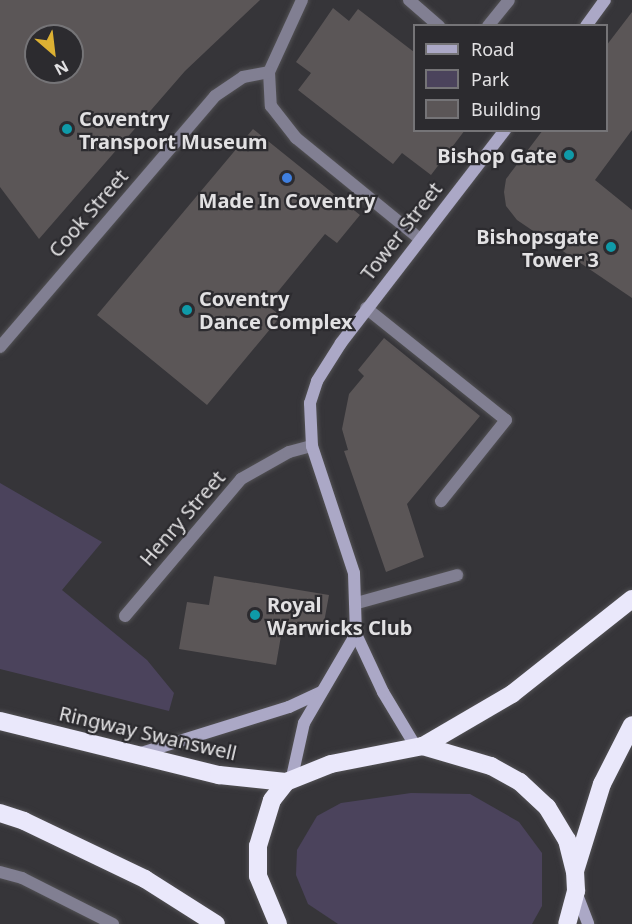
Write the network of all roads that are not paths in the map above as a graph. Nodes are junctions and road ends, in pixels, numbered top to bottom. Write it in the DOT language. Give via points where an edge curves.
graph roads {
  1 [pos="302,0"];
  2 [pos="409,0"];
  3 [pos="509,0"];
  4 [pos="605,0"];
  5 [pos="437,24"];
  6 [pos="490,24"];
  7 [pos="587,24"];
  8 [pos="269,72"];
  9 [pos="503,132"];
  10 [pos="420,239"];
  11 [pos="366,308"];
  12 [pos="0,347"];
  13 [pos="312,446"];
  14 [pos="441,501"];
  15 [pos="457,575"];
  16 [pos="632,599"];
  17 [pos="357,603"];
  18 [pos="125,616"];
  19 [pos="356,634"];
  20 [pos="321,692"];
  21 [pos="0,721"];
  22 [pos="632,725"];
  23 [pos="420,746"];
  24 [pos="131,756"];
  25 [pos="289,780"];
  26 [pos="0,813"];
  27 [pos="575,871"];
  28 [pos="0,872"];
  29 [pos="576,891"];
  30 [pos="113,924"];
  31 [pos="216,924"];
  32 [pos="278,924"];
  33 [pos="567,924"];
  34 [pos="588,924"];
  1 -- 8 [label="street"];
  2 -- 5 [label="street"];
  3 -- 6 [label="street"];
  4 -- 7 [label="street"];
  8 -- 10 [label="street" via="271,106 289,130"];
  8 -- 12 [label="street, Cook Street" via="243,77 215,96"];
  9 -- 10 [label="street, Tower Street"];
  10 -- 11 [label="street, Tower Street"];
  11 -- 13 [label="street, Tower Street" via="317,381 310,403"];
  11 -- 14 [label="street" via="506,420"];
  13 -- 17 [label="street, Tower Street" via="350,551"];
  13 -- 18 [label="street, Henry Street" via="289,452 241,479"];
  15 -- 17 [label="street"];
  16 -- 23 [label="highway" via="512,694"];
  17 -- 19 [label="street, Tower Street"];
  19 -- 20 [label="street, Tower Street"];
  19 -- 23 [label="street, Tower Street" via="383,692"];
  20 -- 24 [label="street" via="289,707"];
  20 -- 25 [label="street, Tower Street" via="304,723"];
  21 -- 24 [label="highway, Ringway Swanswell"];
  22 -- 27 [label="highway" via="602,784"];
  23 -- 25 [label="highway" via="331,764"];
  23 -- 27 [label="highway" via="491,766 520,782 547,807 567,840"];
  24 -- 25 [label="highway, Ringway Swanswell" via="219,775"];
  25 -- 32 [label="highway" via="272,800 258,846 258,876"];
  26 -- 31 [label="highway" via="145,879"];
  27 -- 29 [label="highway"];
  28 -- 30 [label="street" via="22,878"];
  29 -- 33 [label="highway"];
  29 -- 34 [label="street"];
}
